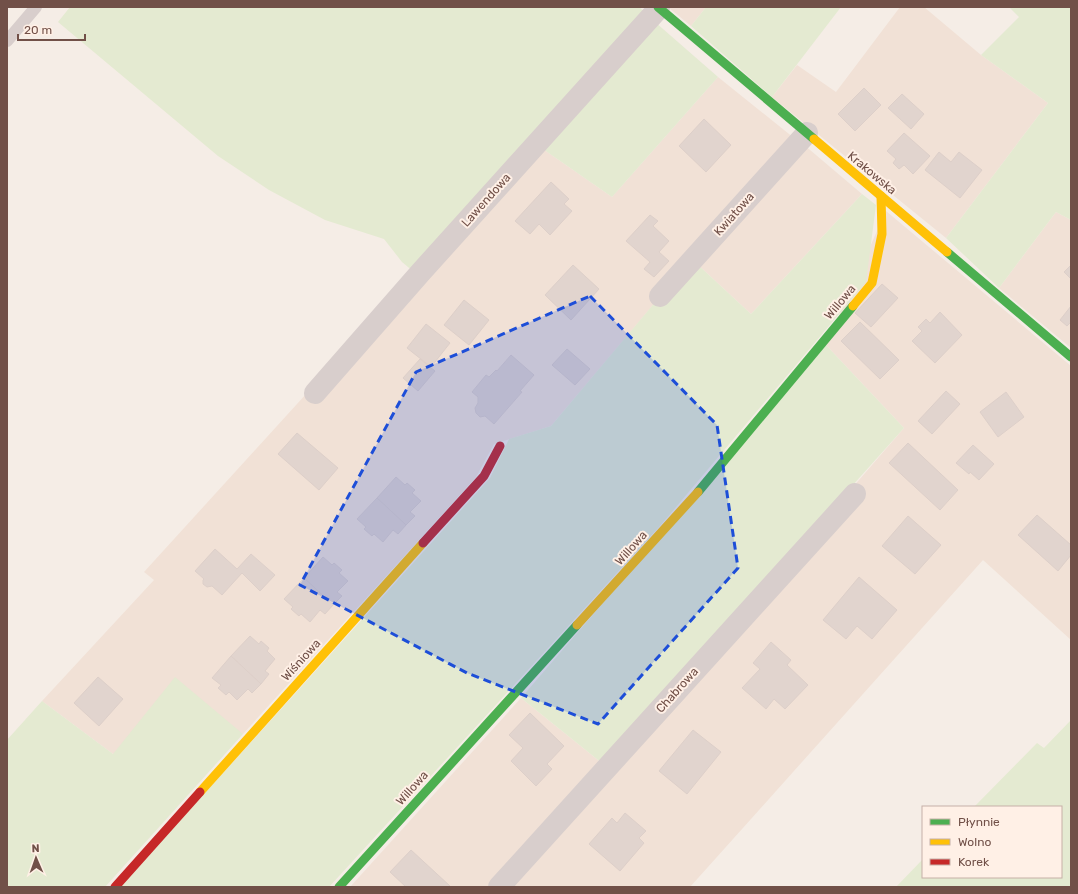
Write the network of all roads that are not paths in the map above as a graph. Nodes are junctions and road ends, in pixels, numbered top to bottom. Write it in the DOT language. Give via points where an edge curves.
graph roads {
  1 [pos="36,7"];
  2 [pos="659,8"];
  3 [pos="7,41"];
  4 [pos="807,133"];
  5 [pos="881,196"];
  6 [pos="660,296"];
  7 [pos="1071,357"];
  8 [pos="315,393"];
  9 [pos="500,446"];
  10 [pos="855,494"];
  11 [pos="114,887"];
  12 [pos="339,887"];
  13 [pos="499,887"];
  1 -- 3 [label="lane"];
  2 -- 4 [label="street, Krakowska"];
  2 -- 8 [label="street, Lawendowa"];
  4 -- 5 [label="street, Krakowska"];
  4 -- 6 [label="street, Kwiatowa"];
  5 -- 7 [label="street, Krakowska"];
  5 -- 12 [label="street, Willowa" via="882,234 872,283 696,494"];
  9 -- 11 [label="street, Wiśniowa" via="484,476"];
  10 -- 13 [label="street, Chabrowa"];
}
